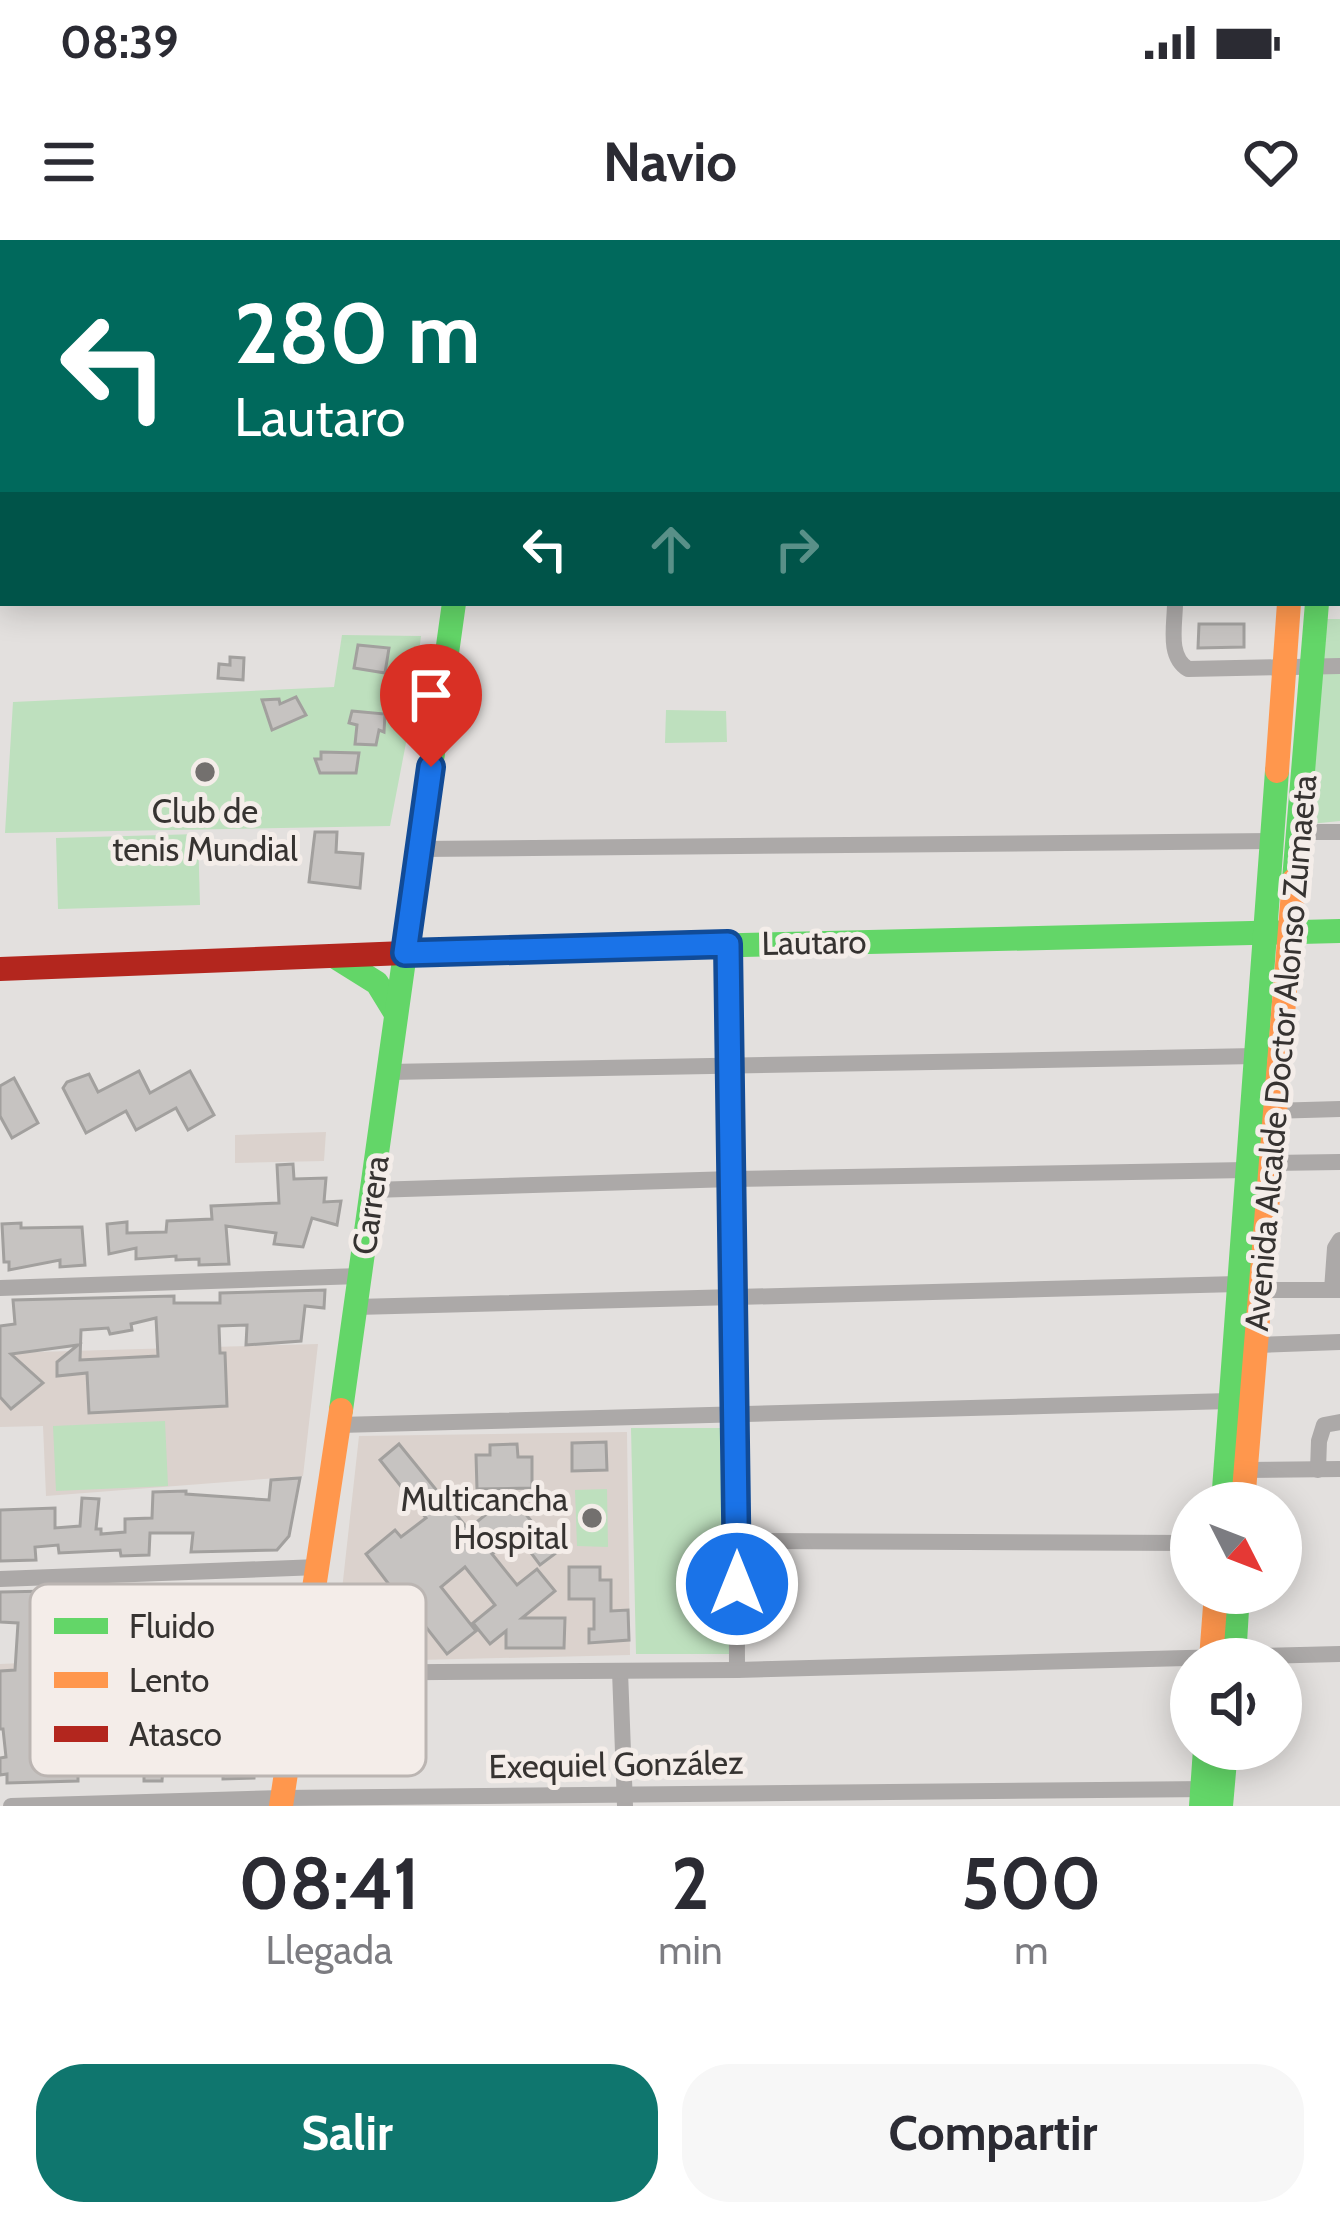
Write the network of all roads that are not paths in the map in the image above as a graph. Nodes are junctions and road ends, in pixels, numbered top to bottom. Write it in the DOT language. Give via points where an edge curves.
graph roads {
  1 [pos="454,606"];
  2 [pos="1175,606"];
  3 [pos="1289,606"];
  4 [pos="1317,606"];
  5 [pos="1284,666"];
  6 [pos="1313,666"];
  7 [pos="1340,666"];
  8 [pos="1297,832"];
  9 [pos="1340,832"];
  10 [pos="1271,841"];
  11 [pos="419,849"];
  12 [pos="1340,931"];
  13 [pos="1276,932"];
  14 [pos="728,944"];
  15 [pos="405,953"];
  16 [pos="337,958"];
  17 [pos="0,969"];
  18 [pos="397,1014"];
  19 [pos="1256,1056"];
  20 [pos="729,1065"];
  21 [pos="388,1072"];
  22 [pos="1340,1109"];
  23 [pos="1264,1111"];
  24 [pos="1340,1162"];
  25 [pos="1259,1166"];
  26 [pos="733,1179"];
  27 [pos="372,1190"];
  28 [pos="1340,1240"];
  29 [pos="360,1276"];
  30 [pos="1250,1287"];
  31 [pos="0,1288"];
  32 [pos="1336,1290"];
  33 [pos="736,1298"];
  34 [pos="356,1307"];
  35 [pos="1340,1342"];
  36 [pos="1257,1345"];
  37 [pos="1230,1401"];
  38 [pos="737,1415"];
  39 [pos="1340,1422"];
  40 [pos="339,1425"];
  41 [pos="1235,1469"];
  42 [pos="1340,1469"];
  43 [pos="1318,1470"];
  44 [pos="1230,1482"];
  45 [pos="1238,1482"];
  46 [pos="738,1541"];
  47 [pos="1170,1543"];
  48 [pos="319,1567"];
  49 [pos="0,1579"];
  50 [pos="317,1584"];
  51 [pos="1340,1654"];
  52 [pos="1302,1655"];
  53 [pos="1170,1659"];
  54 [pos="736,1670"];
  55 [pos="620,1671"];
  56 [pos="426,1672"];
  57 [pos="1212,1797"];
  58 [pos="625,1800"];
  59 [pos="281,1802"];
  60 [pos="11,1806"];
  1 -- 11 [label="street, Carrera"];
  2 -- 5 [label="street" via="1174,651 1188,669"];
  3 -- 5 [label="street, Avenida Alcalde Doctor Alonso Zumaeta"];
  4 -- 6 [label="street, Avenida Alcalde Doctor Alonso Zumaeta"];
  5 -- 6 [label="street"];
  5 -- 10 [label="street, Avenida Alcalde Doctor Alonso Zumaeta"];
  6 -- 7 [label="street"];
  6 -- 8 [label="street, Avenida Alcalde Doctor Alonso Zumaeta"];
  8 -- 9 [label="street"];
  8 -- 13 [label="street, Avenida Alcalde Doctor Alonso Zumaeta"];
  10 -- 11 [label="street"];
  10 -- 13 [label="street, Avenida Alcalde Doctor Alonso Zumaeta"];
  11 -- 15 [label="street, Carrera"];
  12 -- 13 [label="street, Lautaro"];
  13 -- 14 [label="street, Lautaro"];
  13 -- 19 [label="street, Avenida Alcalde Doctor Alonso Zumaeta"];
  13 -- 23 [label="street, Avenida Alcalde Doctor Alonso Zumaeta"];
  14 -- 15 [label="street, Lautaro"];
  14 -- 20 [label="street"];
  15 -- 16 [label="street, Lautaro"];
  15 -- 18 [label="street, Carrera"];
  16 -- 17 [label="street, Lautaro"];
  16 -- 18 [label="street" via="377,983"];
  18 -- 21 [label="street, Carrera"];
  19 -- 20 [label="street"];
  19 -- 23 [label="street, Avenida Alcalde Doctor Alonso Zumaeta"];
  20 -- 21 [label="street"];
  20 -- 26 [label="street"];
  21 -- 27 [label="street, Carrera"];
  22 -- 23 [label="street"];
  23 -- 25 [label="street, Avenida Alcalde Doctor Alonso Zumaeta"];
  24 -- 25 [label="street"];
  25 -- 26 [label="street"];
  25 -- 30 [label="street, Avenida Alcalde Doctor Alonso Zumaeta"];
  26 -- 27 [label="street"];
  26 -- 33 [label="street"];
  27 -- 29 [label="street, Carrera"];
  28 -- 32 [label="street"];
  29 -- 31 [label="street"];
  29 -- 34 [label="street, Carrera"];
  30 -- 32 [label="street"];
  30 -- 33 [label="street"];
  30 -- 36 [label="street, Avenida Alcalde Doctor Alonso Zumaeta"];
  30 -- 37 [label="street, Avenida Alcalde Doctor Alonso Zumaeta"];
  33 -- 34 [label="street"];
  33 -- 38 [label="street"];
  34 -- 40 [label="street, Carrera"];
  35 -- 36 [label="street"];
  36 -- 41 [label="street, Avenida Alcalde Doctor Alonso Zumaeta"];
  37 -- 38 [label="street"];
  37 -- 41 [label="street, Avenida Alcalde Doctor Alonso Zumaeta"];
  38 -- 40 [label="street"];
  38 -- 46 [label="street"];
  39 -- 43 [label="street" via="1324,1425"];
  40 -- 48 [label="street, Carrera"];
  41 -- 43 [label="street"];
  41 -- 44 [label="street, Avenida Alcalde Doctor Alonso Zumaeta"];
  41 -- 45 [label="street, Avenida Alcalde Doctor Alonso Zumaeta"];
  42 -- 43 [label="street"];
  46 -- 47 [label="street"];
  46 -- 54 [label="street"];
  48 -- 49 [label="street"];
  48 -- 50 [label="street, Carrera"];
  51 -- 52 [label="street"];
  53 -- 54 [label="street"];
  54 -- 55 [label="street"];
  55 -- 56 [label="street"];
  55 -- 58 [label="street"];
  57 -- 58 [label="street, Exequiel González"];
  58 -- 59 [label="street, Exequiel González"];
  59 -- 60 [label="street, Exequiel González"];
}
